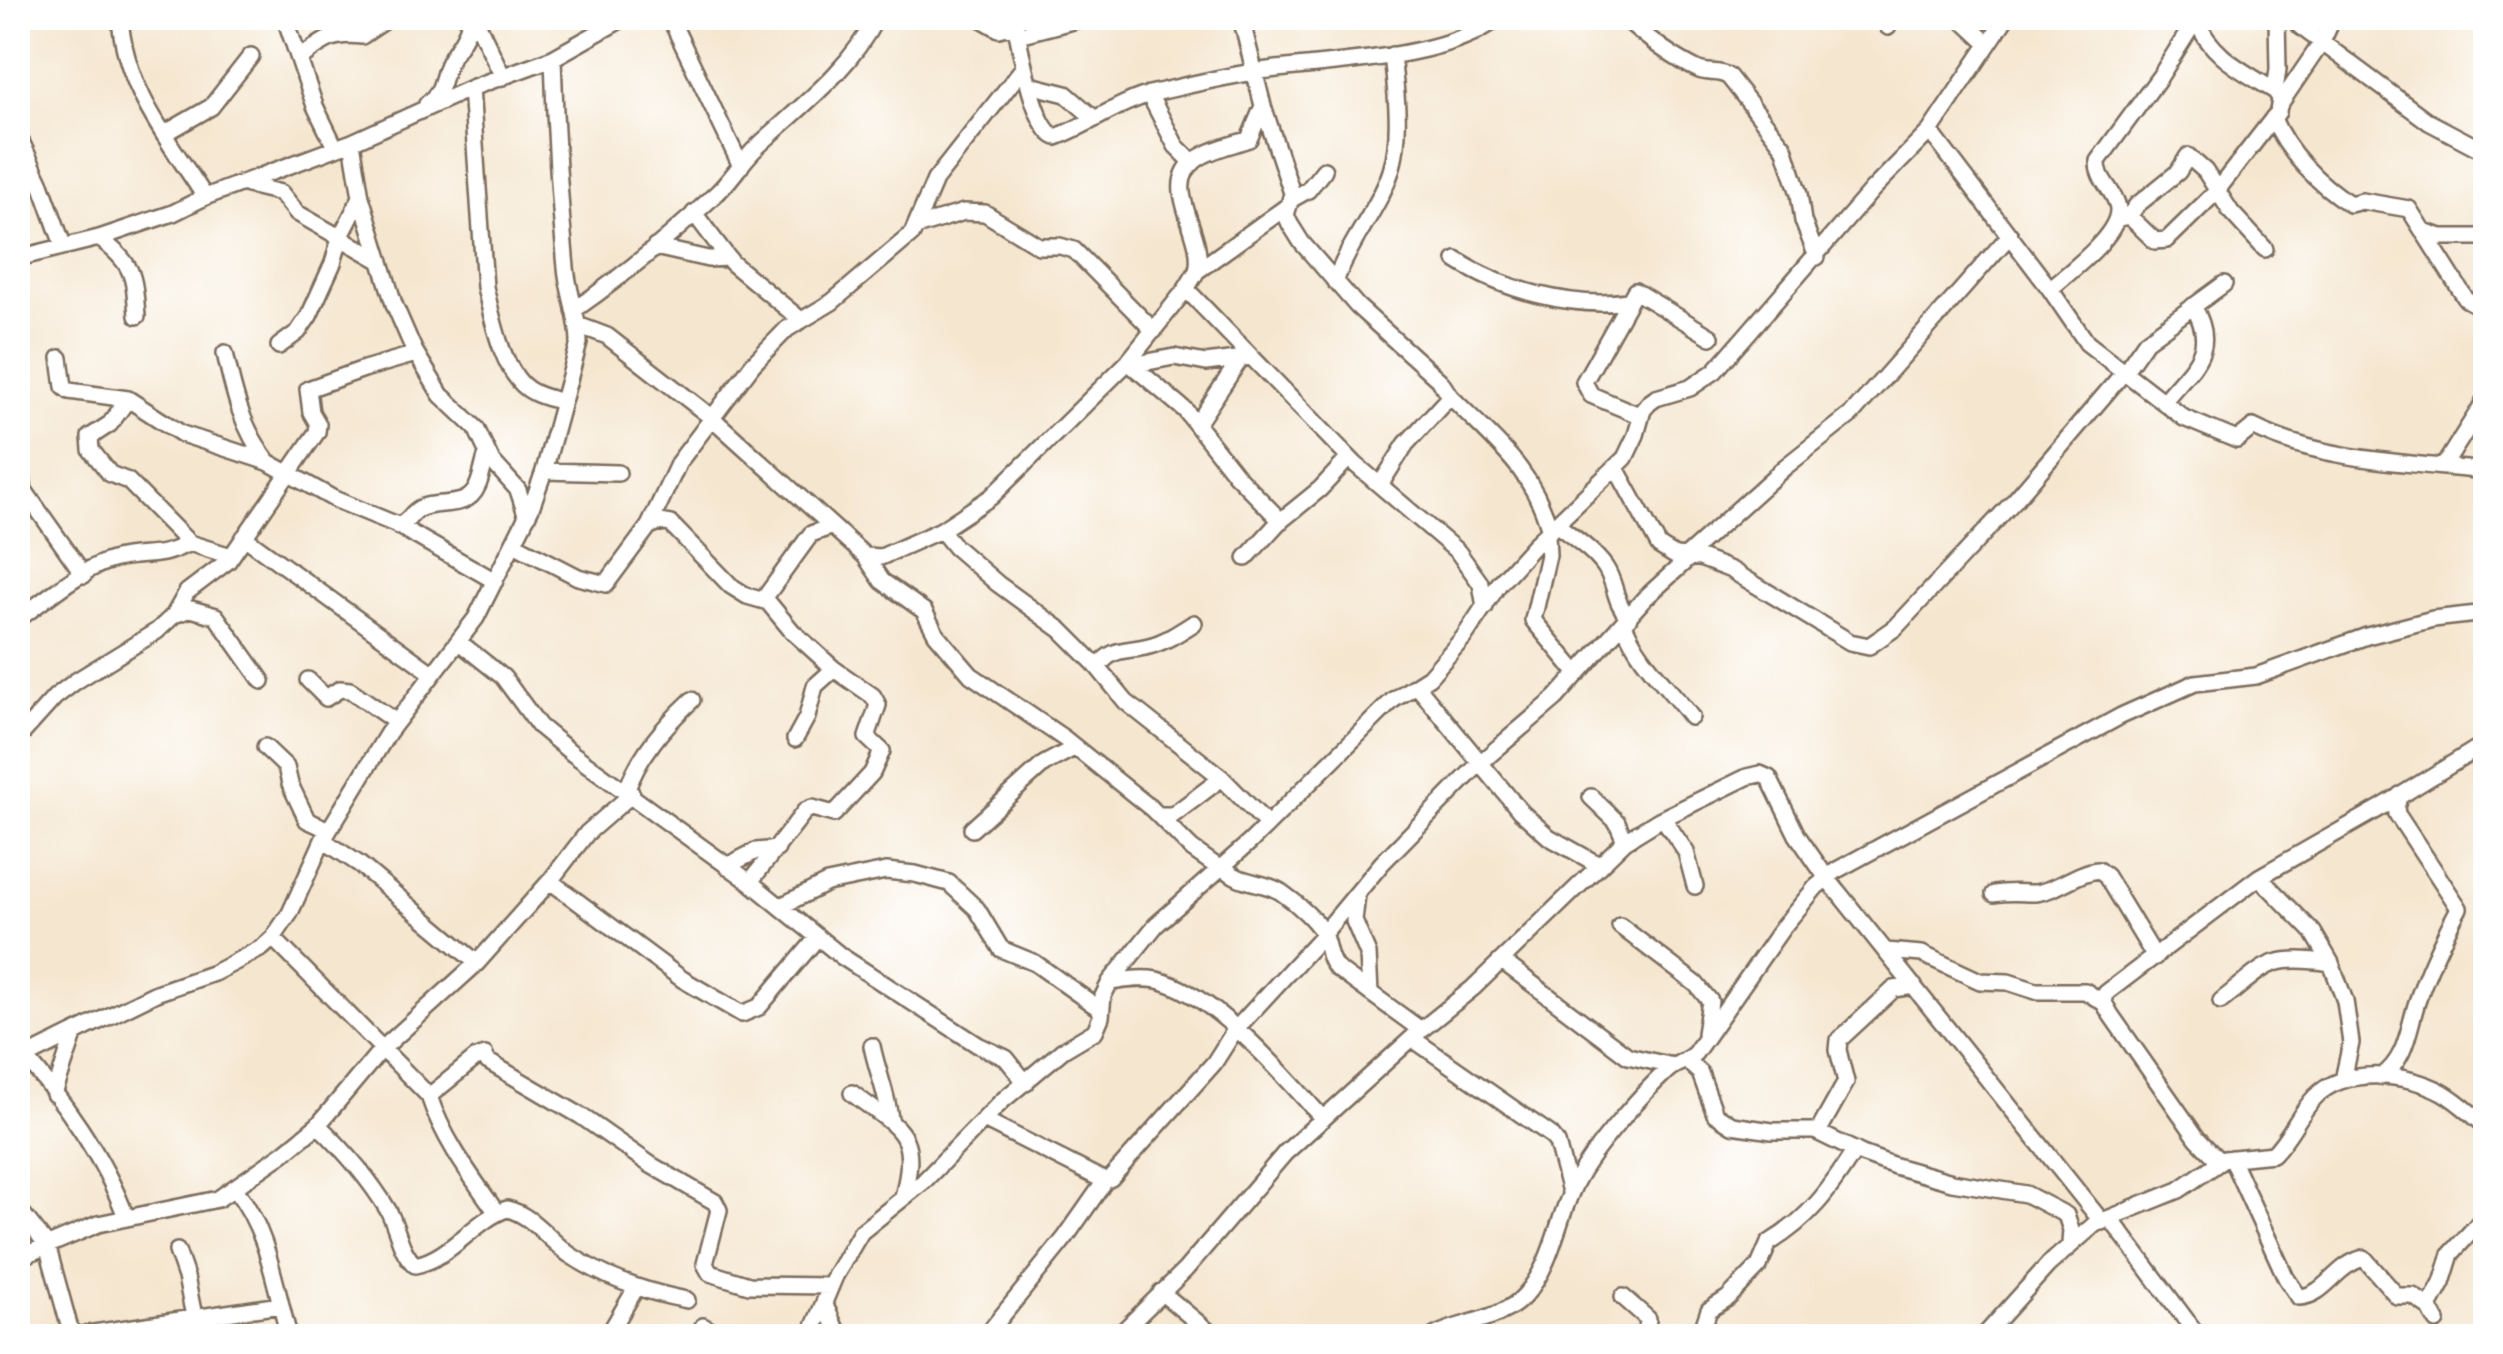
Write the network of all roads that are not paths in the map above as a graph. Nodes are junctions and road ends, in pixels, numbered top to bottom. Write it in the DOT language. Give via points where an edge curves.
graph roads {
  1 [pos="120,18"];
  2 [pos="285,18"];
  3 [pos="389,18"];
  4 [pos="472,18"];
  5 [pos="624,18"];
  6 [pos="670,18"];
  7 [pos="876,18"];
  8 [pos="980,18"];
  9 [pos="1084,18"];
  10 [pos="1241,18"];
  11 [pos="1498,18"];
  12 [pos="1625,18"];
  13 [pos="1960,18"];
  14 [pos="2006,18"];
  15 [pos="2196,18"];
  16 [pos="2277,18"];
  17 [pos="2294,18"];
  18 [pos="2333,18"];
  19 [pos="1016,26"];
  20 [pos="2322,42"];
  21 [pos="1988,44"];
  22 [pos="1392,55"];
  23 [pos="251,56"];
  24 [pos="553,58"];
  25 [pos="298,59"];
  26 [pos="1024,66"];
  27 [pos="1254,72"];
  28 [pos="502,77"];
  29 [pos="1030,85"];
  30 [pos="471,88"];
  31 [pos="1149,94"];
  32 [pos="2276,105"];
  33 [pos="1263,106"];
  34 [pos="420,110"];
  35 [pos="1095,119"];
  36 [pos="1930,130"];
  37 [pos="164,134"];
  38 [pos="18,135"];
  39 [pos="352,142"];
  40 [pos="335,147"];
  41 [pos="2486,152"];
  42 [pos="1193,163"];
  43 [pos="741,166"];
  44 [pos="1324,170"];
  45 [pos="244,184"];
  46 [pos="2218,189"];
  47 [pos="205,197"];
  48 [pos="361,198"];
  49 [pos="1290,202"];
  50 [pos="694,213"];
  51 [pos="2124,217"];
  52 [pos="916,226"];
  53 [pos="2424,231"];
  54 [pos="2010,235"];
  55 [pos="2486,237"];
  56 [pos="99,238"];
  57 [pos="340,238"];
  58 [pos="63,245"];
  59 [pos="655,246"];
  60 [pos="2265,249"];
  61 [pos="1817,257"];
  62 [pos="18,258"];
  63 [pos="728,258"];
  64 [pos="1456,260"];
  65 [pos="381,261"];
  66 [pos="1197,271"];
  67 [pos="1335,282"];
  68 [pos="2224,284"];
  69 [pos="2050,289"];
  70 [pos="1186,290"];
  71 [pos="2482,299"];
  72 [pos="1628,300"];
  73 [pos="2194,306"];
  74 [pos="138,316"];
  75 [pos="576,318"];
  76 [pos="800,320"];
  77 [pos="2486,325"];
  78 [pos="1154,330"];
  79 [pos="1711,337"];
  80 [pos="279,346"];
  81 [pos="224,353"];
  82 [pos="416,354"];
  83 [pos="1246,357"];
  84 [pos="60,358"];
  85 [pos="1130,363"];
  86 [pos="2125,371"];
  87 [pos="1450,396"];
  88 [pos="128,399"];
  89 [pos="2486,399"];
  90 [pos="563,402"];
  91 [pos="2164,402"];
  92 [pos="1640,416"];
  93 [pos="711,417"];
  94 [pos="1197,424"];
  95 [pos="18,452"];
  96 [pos="488,454"];
  97 [pos="1350,458"];
  98 [pos="268,462"];
  99 [pos="2443,467"];
  100 [pos="1616,468"];
  101 [pos="544,471"];
  102 [pos="2486,471"];
  103 [pos="288,472"];
  104 [pos="618,473"];
  105 [pos="1380,485"];
  106 [pos="526,517"];
  107 [pos="1282,521"];
  108 [pos="398,526"];
  109 [pos="648,526"];
  110 [pos="830,527"];
  111 [pos="1551,529"];
  112 [pos="941,530"];
  113 [pos="244,537"];
  114 [pos="189,543"];
  115 [pos="514,544"];
  116 [pos="232,556"];
  117 [pos="865,556"];
  118 [pos="1246,558"];
  119 [pos="1686,558"];
  120 [pos="84,575"];
  121 [pos="1476,576"];
  122 [pos="494,582"];
  123 [pos="1499,584"];
  124 [pos="763,600"];
  125 [pos="1485,606"];
  126 [pos="2486,613"];
  127 [pos="174,615"];
  128 [pos="18,619"];
  129 [pos="1626,621"];
  130 [pos="1194,623"];
  131 [pos="459,642"];
  132 [pos="1098,667"];
  133 [pos="834,669"];
  134 [pos="432,673"];
  135 [pos="1578,674"];
  136 [pos="308,680"];
  137 [pos="262,681"];
  138 [pos="1418,686"];
  139 [pos="692,700"];
  140 [pos="1691,717"];
  141 [pos="396,722"];
  142 [pos="18,738"];
  143 [pos="795,739"];
  144 [pos="2486,743"];
  145 [pos="265,746"];
  146 [pos="1074,748"];
  147 [pos="1480,763"];
  148 [pos="1222,778"];
  149 [pos="629,793"];
  150 [pos="2400,795"];
  151 [pos="1591,797"];
  152 [pos="1158,816"];
  153 [pos="1663,818"];
  154 [pos="1268,824"];
  155 [pos="972,828"];
  156 [pos="326,835"];
  157 [pos="1625,841"];
  158 [pos="777,849"];
  159 [pos="1599,865"];
  160 [pos="727,866"];
  161 [pos="1221,867"];
  162 [pos="2259,877"];
  163 [pos="1826,878"];
  164 [pos="550,880"];
  165 [pos="750,882"];
  166 [pos="1694,886"];
  167 [pos="1358,892"];
  168 [pos="1994,894"];
  169 [pos="781,906"];
  170 [pos="1620,926"];
  171 [pos="1323,933"];
  172 [pos="273,938"];
  173 [pos="818,938"];
  174 [pos="1886,951"];
  175 [pos="2155,957"];
  176 [pos="1502,960"];
  177 [pos="2331,962"];
  178 [pos="477,963"];
  179 [pos="1110,982"];
  180 [pos="1914,986"];
  181 [pos="1370,993"];
  182 [pos="2220,1001"];
  183 [pos="2104,1003"];
  184 [pos="1102,1010"];
  185 [pos="1234,1030"];
  186 [pos="1416,1034"];
  187 [pos="74,1035"];
  188 [pos="1705,1036"];
  189 [pos="872,1046"];
  190 [pos="381,1050"];
  191 [pos="20,1056"];
  192 [pos="1680,1063"];
  193 [pos="2382,1078"];
  194 [pos="2343,1080"];
  195 [pos="1026,1083"];
  196 [pos="852,1093"];
  197 [pos="54,1094"];
  198 [pos="428,1096"];
  199 [pos="987,1117"];
  200 [pos="890,1119"];
  201 [pos="1323,1119"];
  202 [pos="318,1125"];
  203 [pos="2486,1126"];
  204 [pos="1818,1132"];
  205 [pos="1854,1150"];
  206 [pos="2225,1159"];
  207 [pos="1105,1181"];
  208 [pos="235,1189"];
  209 [pos="1570,1192"];
  210 [pos="903,1198"];
  211 [pos="18,1208"];
  212 [pos="497,1212"];
  213 [pos="2066,1214"];
  214 [pos="2486,1214"];
  215 [pos="126,1217"];
  216 [pos="2102,1221"];
  217 [pos="2070,1244"];
  218 [pos="47,1245"];
  219 [pos="177,1251"];
  220 [pos="18,1258"];
  221 [pos="636,1288"];
  222 [pos="1161,1292"];
  223 [pos="828,1294"];
  224 [pos="1623,1297"];
  225 [pos="687,1300"];
  226 [pos="280,1304"];
  227 [pos="195,1318"];
  228 [pos="703,1326"];
  229 [pos="609,1334"];
  230 [pos="73,1336"];
  231 [pos="198,1336"];
  232 [pos="289,1336"];
  233 [pos="720,1336"];
  234 [pos="810,1336"];
  235 [pos="839,1336"];
  236 [pos="986,1336"];
  237 [pos="1118,1336"];
  238 [pos="1214,1336"];
  239 [pos="1434,1336"];
  240 [pos="1646,1336"];
  241 [pos="1700,1336"];
  242 [pos="1984,1336"];
  243 [pos="2198,1336"];
  1 -- 37 [label="street" via="128,70"];
  2 -- 25 [label="street"];
  3 -- 25 [label="street" via="362,36 332,36"];
  4 -- 28 [label="street"];
  4 -- 34 [label="street" via="443,88"];
  5 -- 24 [label="street"];
  6 -- 43 [label="street"];
  7 -- 43 [label="street" via="838,74"];
  8 -- 19 [label="street" via="999,29"];
  9 -- 19 [label="street"];
  10 -- 27 [label="street"];
  11 -- 22 [label="street" via="1468,35"];
  12 -- 61 [label="street" via="1700,70 1730,77 1784,147"];
  13 -- 21 [label="street"];
  14 -- 21 [label="street"];
  15 -- 32 [label="street" via="2222,58"];
  15 -- 51 [label="street" via="2098,161"];
  16 -- 32 [label="street"];
  17 -- 20 [label="street"];
  18 -- 20 [label="street"];
  19 -- 26 [label="street"];
  20 -- 32 [label="street"];
  20 -- 41 [label="street" via="2438,128"];
  21 -- 36 [label="street"];
  22 -- 27 [label="street"];
  22 -- 67 [label="street" via="1396,126 1390,173"];
  23 -- 37 [label="street" via="211,107"];
  24 -- 28 [label="street"];
  24 -- 75 [label="street" via="557,178"];
  25 -- 40 [label="street"];
  26 -- 29 [label="street"];
  26 -- 52 [label="street" via="935,180"];
  27 -- 31 [label="street"];
  27 -- 33 [label="street"];
  28 -- 30 [label="street"];
  29 -- 35 [label="street" via="1066,94"];
  29 -- 35 [label="street" via="1052,136"];
  30 -- 34 [label="street"];
  30 -- 90 [label="street" via="485,287 496,330 516,379"];
  31 -- 35 [label="street"];
  31 -- 42 [label="street" via="1176,146"];
  32 -- 46 [label="street"];
  32 -- 53 [label="street" via="2285,142 2332,193 2350,204 2404,206"];
  33 -- 42 [label="street" via="1250,139"];
  33 -- 49 [label="street"];
  34 -- 39 [label="street"];
  36 -- 54 [label="street"];
  36 -- 61 [label="street"];
  37 -- 47 [label="street"];
  38 -- 58 [label="street"];
  39 -- 40 [label="street"];
  39 -- 48 [label="street"];
  40 -- 45 [label="street"];
  42 -- 66 [label="street" via="1180,189 1198,241"];
  43 -- 50 [label="street"];
  44 -- 49 [label="street"];
  45 -- 47 [label="street"];
  45 -- 57 [label="street" via="282,193 297,214"];
  46 -- 51 [label="street" via="2167,240 2150,237"];
  46 -- 51 [label="street" via="2188,156"];
  46 -- 60 [label="street"];
  47 -- 56 [label="street"];
  48 -- 57 [label="street"];
  48 -- 65 [label="street"];
  49 -- 66 [label="street"];
  49 -- 67 [label="street" via="1290,224"];
  50 -- 59 [label="street"];
  50 -- 63 [label="street"];
  51 -- 69 [label="street"];
  52 -- 76 [label="street" via="832,302"];
  52 -- 78 [label="street" via="976,212 1038,246 1074,250"];
  53 -- 55 [label="street"];
  53 -- 71 [label="street" via="2466,299"];
  54 -- 69 [label="street"];
  54 -- 119 [label="street" via="1852,414"];
  56 -- 58 [label="street"];
  56 -- 74 [label="street" via="134,274"];
  57 -- 65 [label="street"];
  57 -- 80 [label="street" via="305,323"];
  58 -- 62 [label="street"];
  59 -- 63 [label="street" via="708,260"];
  59 -- 75 [label="street"];
  61 -- 92 [label="street" via="1714,371 1690,388 1656,398"];
  63 -- 76 [label="street"];
  64 -- 72 [label="street" via="1521,290 1601,305"];
  65 -- 82 [label="street"];
  66 -- 70 [label="street"];
  67 -- 87 [label="street"];
  68 -- 73 [label="street"];
  69 -- 86 [label="street" via="2087,344"];
  70 -- 78 [label="street"];
  70 -- 83 [label="street"];
  71 -- 77 [label="street"];
  72 -- 79 [label="street" via="1635,292"];
  72 -- 92 [label="street" via="1584,382 1590,395"];
  73 -- 86 [label="street" via="2146,342"];
  73 -- 91 [label="street" via="2206,329 2205,346"];
  75 -- 90 [label="street" via="578,344"];
  75 -- 93 [label="street"];
  76 -- 93 [label="street" via="773,341"];
  78 -- 85 [label="street"];
  81 -- 98 [label="street" via="241,417"];
  82 -- 96 [label="street" via="441,395 476,428"];
  82 -- 103 [label="street" via="308,389 317,432"];
  83 -- 85 [label="street"];
  83 -- 94 [label="street"];
  83 -- 97 [label="street"];
  84 -- 88 [label="street" via="69,391"];
  85 -- 94 [label="street"];
  85 -- 112 [label="street" via="991,497"];
  86 -- 91 [label="street"];
  86 -- 119 [label="street" via="2015,500 1876,644 1850,642 1731,570"];
  87 -- 105 [label="street"];
  87 -- 111 [label="street" via="1528,477"];
  88 -- 98 [label="street" via="182,434"];
  88 -- 114 [label="street" via="88,445 110,474 128,481"];
  89 -- 99 [label="street"];
  90 -- 101 [label="street"];
  91 -- 99 [label="street" via="2198,426 2236,440 2253,427 2344,454"];
  92 -- 100 [label="street" via="1632,448"];
  93 -- 109 [label="street" via="679,462"];
  93 -- 110 [label="street"];
  94 -- 107 [label="street"];
  95 -- 120 [label="street" via="24,490"];
  96 -- 106 [label="street" via="518,490"];
  96 -- 108 [label="street" via="470,495 416,510"];
  97 -- 105 [label="street"];
  97 -- 107 [label="street"];
  98 -- 103 [label="street"];
  99 -- 102 [label="street"];
  100 -- 111 [label="street"];
  100 -- 119 [label="street" via="1659,546"];
  101 -- 104 [label="street"];
  101 -- 106 [label="street"];
  103 -- 108 [label="street"];
  103 -- 113 [label="street"];
  105 -- 121 [label="street"];
  106 -- 115 [label="street"];
  107 -- 118 [label="street"];
  108 -- 122 [label="street"];
  109 -- 115 [label="street" via="606,584"];
  109 -- 124 [label="street" via="671,524 731,586"];
  110 -- 117 [label="street"];
  110 -- 124 [label="street" via="810,534"];
  111 -- 123 [label="street"];
  111 -- 129 [label="street" via="1604,566"];
  111 -- 135 [label="street" via="1534,620"];
  112 -- 117 [label="street" via="882,557"];
  112 -- 132 [label="street"];
  113 -- 116 [label="street"];
  113 -- 134 [label="street"];
  114 -- 116 [label="street"];
  114 -- 120 [label="street" via="158,556 111,560"];
  115 -- 122 [label="street"];
  116 -- 127 [label="street" via="188,592"];
  117 -- 146 [label="street" via="882,582 924,611 971,675"];
  119 -- 129 [label="street"];
  120 -- 128 [label="street"];
  121 -- 123 [label="street"];
  121 -- 125 [label="street"];
  122 -- 131 [label="street"];
  123 -- 125 [label="street"];
  124 -- 133 [label="street"];
  125 -- 138 [label="street"];
  126 -- 163 [label="street" via="2433,619 2338,644 2256,676 2176,690"];
  127 -- 137 [label="street" via="191,610 216,616"];
  127 -- 142 [label="street" via="55,697"];
  129 -- 135 [label="street"];
  129 -- 140 [label="street" via="1656,677"];
  130 -- 132 [label="street" via="1147,647 1121,648"];
  131 -- 134 [label="street"];
  131 -- 149 [label="street" via="503,677 539,726"];
  132 -- 148 [label="street" via="1126,702"];
  133 -- 143 [label="street" via="815,686"];
  133 -- 158 [label="street" via="876,700 867,737 882,756 838,811 809,809"];
  134 -- 141 [label="street"];
  135 -- 147 [label="street"];
  136 -- 141 [label="street" via="326,698 350,690"];
  138 -- 147 [label="street"];
  138 -- 154 [label="street" via="1393,700"];
  139 -- 149 [label="street" via="633,772"];
  141 -- 156 [label="street"];
  144 -- 150 [label="street"];
  145 -- 156 [label="street" via="286,766 307,820"];
  146 -- 152 [label="street"];
  146 -- 155 [label="street" via="1044,764"];
  147 -- 159 [label="street" via="1549,837"];
  147 -- 167 [label="street"];
  148 -- 152 [label="street" via="1173,815"];
  148 -- 154 [label="street"];
  149 -- 160 [label="street"];
  149 -- 164 [label="street"];
  150 -- 162 [label="street"];
  150 -- 193 [label="street" via="2398,814 2458,908 2398,1061"];
  151 -- 157 [label="street" via="1617,822"];
  152 -- 161 [label="street"];
  153 -- 157 [label="street"];
  153 -- 163 [label="street" via="1747,777 1765,775"];
  153 -- 166 [label="street" via="1686,852"];
  154 -- 161 [label="street"];
  156 -- 172 [label="street"];
  156 -- 178 [label="street"];
  157 -- 159 [label="street"];
  158 -- 160 [label="street"];
  158 -- 165 [label="street"];
  159 -- 176 [label="street"];
  160 -- 165 [label="street"];
  161 -- 171 [label="street" via="1282,893"];
  161 -- 179 [label="street" via="1156,925"];
  162 -- 175 [label="street"];
  162 -- 177 [label="street" via="2313,932"];
  163 -- 174 [label="street"];
  163 -- 188 [label="street"];
  164 -- 173 [label="street" via="682,979 742,1014 759,1007"];
  164 -- 178 [label="street"];
  165 -- 169 [label="street"];
  167 -- 171 [label="street"];
  167 -- 181 [label="street" via="1354,921 1368,954"];
  168 -- 175 [label="street" via="2037,892 2098,870"];
  169 -- 173 [label="street"];
  169 -- 184 [label="street" via="827,883 886,871 949,884 977,910 1001,949 1035,963"];
  170 -- 188 [label="street" via="1710,1001"];
  171 -- 181 [label="street" via="1332,963"];
  171 -- 185 [label="street"];
  172 -- 187 [label="street" via="214,974 156,993"];
  172 -- 190 [label="street"];
  173 -- 195 [label="street" via="1006,1058"];
  174 -- 180 [label="street"];
  174 -- 183 [label="street" via="1922,954 1980,981 2086,991"];
  175 -- 183 [label="street" via="2106,992"];
  176 -- 186 [label="street"];
  176 -- 192 [label="street" via="1628,1056"];
  177 -- 182 [label="street" via="2286,958 2268,964"];
  177 -- 194 [label="street" via="2351,1042"];
  178 -- 190 [label="street"];
  179 -- 184 [label="street"];
  179 -- 185 [label="street" via="1162,981 1217,1012"];
  180 -- 204 [label="street" via="1894,989 1840,1040 1846,1082"];
  180 -- 216 [label="street"];
  181 -- 186 [label="street"];
  183 -- 206 [label="street" via="2197,1138"];
  184 -- 195 [label="street" via="1095,1031"];
  185 -- 201 [label="street"];
  185 -- 207 [label="street" via="1214,1062"];
  186 -- 201 [label="street"];
  186 -- 209 [label="street" via="1558,1144"];
  187 -- 191 [label="street"];
  187 -- 197 [label="street"];
  188 -- 192 [label="street"];
  189 -- 200 [label="street"];
  190 -- 198 [label="street"];
  190 -- 202 [label="street"];
  191 -- 197 [label="street"];
  192 -- 204 [label="street" via="1700,1073 1723,1120 1744,1128"];
  192 -- 209 [label="street" via="1601,1147"];
  193 -- 194 [label="street"];
  193 -- 203 [label="street" via="2439,1090"];
  194 -- 206 [label="street" via="2317,1095 2273,1154"];
  195 -- 199 [label="street"];
  196 -- 200 [label="street"];
  197 -- 215 [label="street" via="100,1162"];
  198 -- 212 [label="street" via="465,1168"];
  198 -- 223 [label="street" via="485,1055 716,1202 705,1264 710,1273"];
  199 -- 207 [label="street"];
  199 -- 210 [label="street"];
  200 -- 210 [label="street" via="911,1157"];
  201 -- 222 [label="street"];
  202 -- 208 [label="street"];
  202 -- 212 [label="street" via="380,1196 416,1265"];
  204 -- 205 [label="street"];
  205 -- 213 [label="street" via="1930,1177 2026,1194"];
  205 -- 241 [label="street" via="1814,1206 1786,1236 1769,1243 1744,1283 1710,1310"];
  206 -- 214 [label="street" via="2299,1296 2316,1295 2348,1262 2364,1258 2397,1296 2414,1296 2433,1314 2451,1254"];
  206 -- 216 [label="street" via="2179,1190"];
  207 -- 236 [label="street"];
  208 -- 215 [label="street" via="201,1204"];
  208 -- 226 [label="street" via="257,1227"];
  209 -- 239 [label="street" via="1525,1295"];
  210 -- 223 [label="street" via="861,1232"];
  211 -- 218 [label="street"];
  212 -- 221 [label="street" via="518,1212 573,1257"];
  213 -- 216 [label="street"];
  213 -- 217 [label="street"];
  215 -- 218 [label="street"];
  216 -- 217 [label="street"];
  216 -- 243 [label="street"];
  217 -- 242 [label="street"];
  218 -- 220 [label="street"];
  218 -- 230 [label="street"];
  219 -- 227 [label="street"];
  221 -- 225 [label="street"];
  221 -- 229 [label="street"];
  222 -- 237 [label="street"];
  222 -- 238 [label="street"];
  223 -- 234 [label="street"];
  223 -- 235 [label="street"];
  224 -- 240 [label="street" via="1648,1319"];
  226 -- 227 [label="street"];
  226 -- 232 [label="street"];
  227 -- 230 [label="street"];
  227 -- 231 [label="street"];
  228 -- 233 [label="street"];
}
